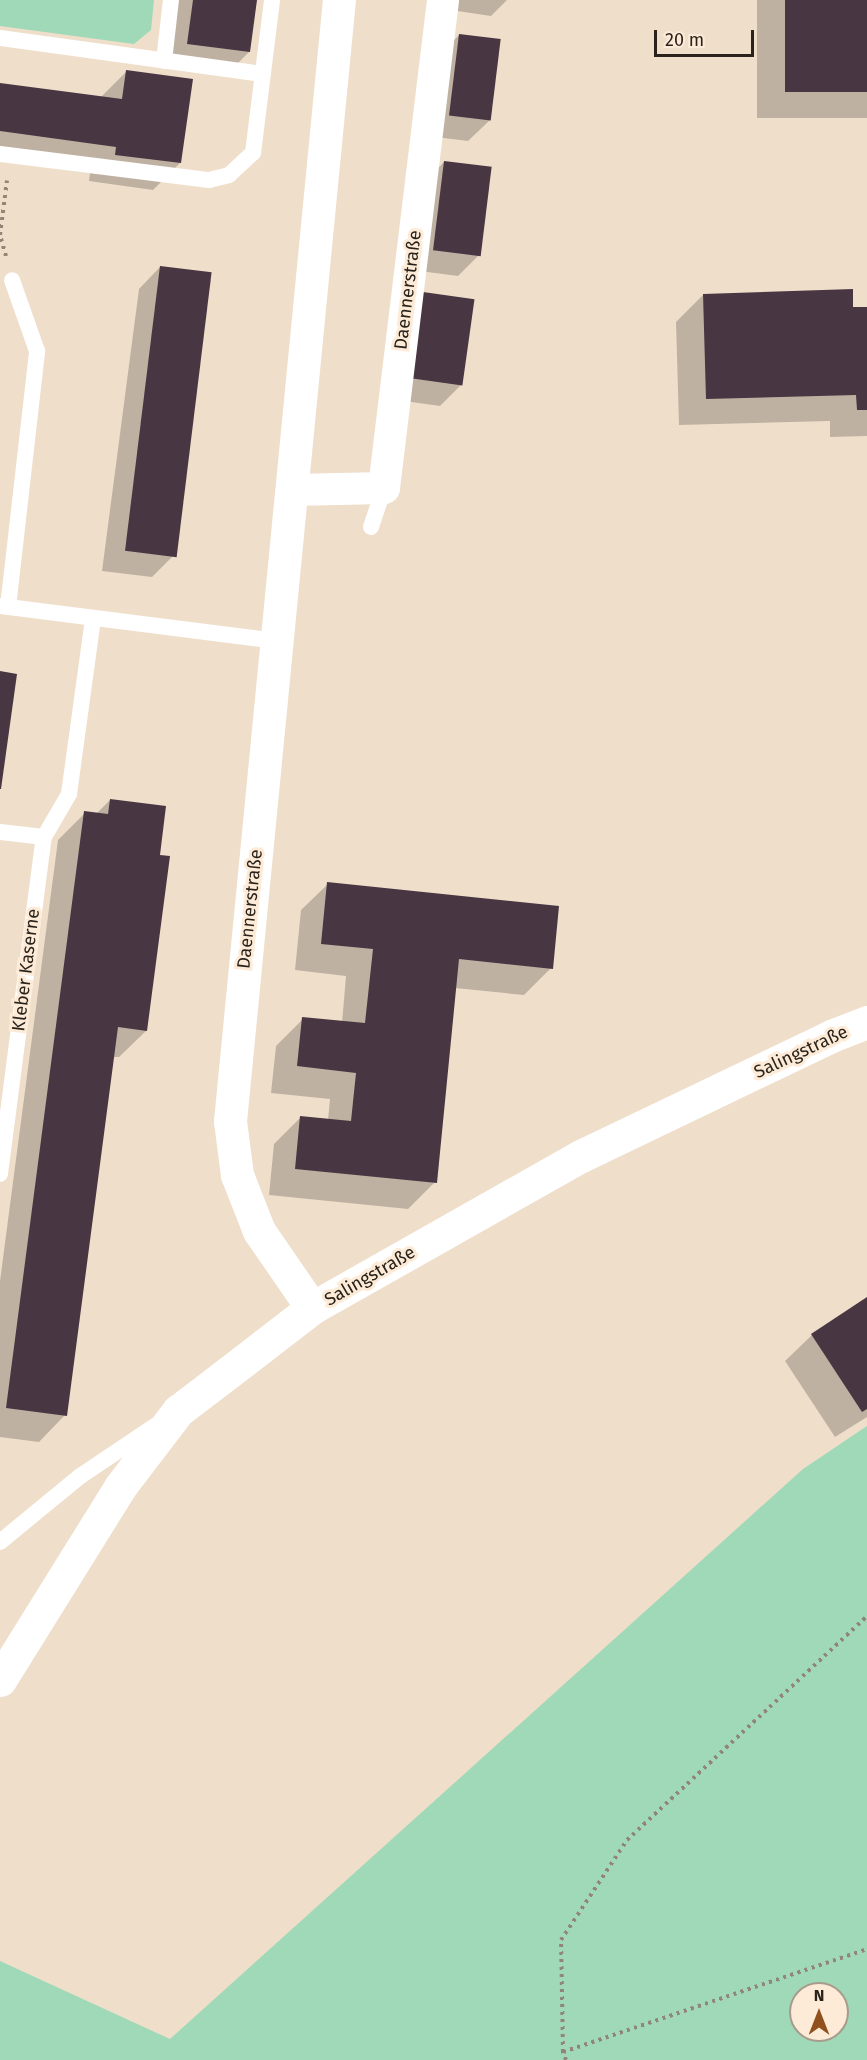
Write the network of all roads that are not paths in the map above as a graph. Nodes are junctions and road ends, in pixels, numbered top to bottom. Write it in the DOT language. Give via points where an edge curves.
graph roads {
  1 [pos="171,0"];
  2 [pos="272,0"];
  3 [pos="339,0"];
  4 [pos="443,0"];
  5 [pos="0,38"];
  6 [pos="164,61"];
  7 [pos="263,74"];
  8 [pos="5,155"];
  9 [pos="12,280"];
  10 [pos="384,488"];
  11 [pos="292,490"];
  12 [pos="371,527"];
  13 [pos="4,607"];
  14 [pos="93,618"];
  15 [pos="277,641"];
  16 [pos="0,832"];
  17 [pos="44,837"];
  18 [pos="867,1022"];
  19 [pos="0,1174"];
  20 [pos="312,1308"];
  21 [pos="178,1411"];
  22 [pos="0,1542"];
  23 [pos="0,1680"];
  1 -- 6 [label="lane"];
  2 -- 7 [label="lane"];
  3 -- 11 [label="street, Daennerstraße"];
  4 -- 10 [label="street, Daennerstraße"];
  5 -- 6 [label="lane"];
  6 -- 7 [label="lane"];
  7 -- 8 [label="lane" via="253,153 229,175 208,180"];
  9 -- 13 [label="lane" via="37,351"];
  10 -- 11 [label="street"];
  10 -- 12 [label="lane"];
  11 -- 15 [label="street, Daennerstraße"];
  13 -- 14 [label="lane"];
  14 -- 15 [label="lane"];
  14 -- 17 [label="lane, Kleber Kaserne" via="69,794"];
  15 -- 20 [label="street, Daennerstraße" via="230,1121 237,1175 259,1231"];
  16 -- 17 [label="lane"];
  17 -- 19 [label="lane, Kleber Kaserne"];
  18 -- 20 [label="street, Salingstraße" via="581,1156"];
  20 -- 21 [label="street, Salingstraße"];
  21 -- 22 [label="lane" via="79,1477"];
  21 -- 23 [label="street, Salingstraße" via="114,1497"];
}
